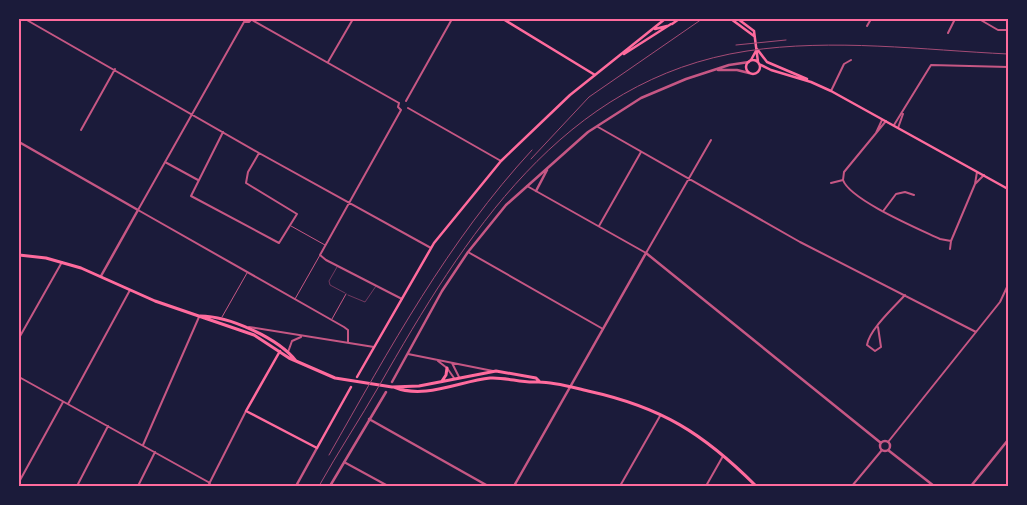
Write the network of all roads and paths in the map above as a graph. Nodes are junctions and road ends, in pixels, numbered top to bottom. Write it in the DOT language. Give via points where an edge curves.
graph roads {
  1 [pos="25,19"];
  2 [pos="353,19"];
  3 [pos="452,19"];
  4 [pos="503,19"];
  5 [pos="665,19"];
  6 [pos="679,19"];
  7 [pos="731,19"];
  8 [pos="739,19"];
  9 [pos="871,19"];
  10 [pos="955,19"];
  11 [pos="979,19"];
  12 [pos="243,20"];
  13 [pos="252,20"];
  14 [pos="671,24"];
  15 [pos="742,26"];
  16 [pos="866,26"];
  17 [pos="1008,30"];
  18 [pos="652,31"];
  19 [pos="948,33"];
  20 [pos="756,40"];
  21 [pos="757,54"];
  22 [pos="618,57"];
  23 [pos="852,60"];
  24 [pos="749,61"];
  25 [pos="328,63"];
  26 [pos="759,63"];
  27 [pos="1008,67"];
  28 [pos="115,70"];
  29 [pos="773,70"];
  30 [pos="709,72"];
  31 [pos="749,73"];
  32 [pos="757,73"];
  33 [pos="595,75"];
  34 [pos="814,83"];
  35 [pos="831,91"];
  36 [pos="406,101"];
  37 [pos="399,103"];
  38 [pos="408,108"];
  39 [pos="401,110"];
  40 [pos="192,114"];
  41 [pos="903,114"];
  42 [pos="884,120"];
  43 [pos="894,125"];
  44 [pos="597,126"];
  45 [pos="898,128"];
  46 [pos="81,130"];
  47 [pos="223,132"];
  48 [pos="711,140"];
  49 [pos="19,142"];
  50 [pos="641,152"];
  51 [pos="259,153"];
  52 [pos="501,161"];
  53 [pos="165,162"];
  54 [pos="549,167"];
  55 [pos="978,172"];
  56 [pos="984,175"];
  57 [pos="689,179"];
  58 [pos="198,180"];
  59 [pos="843,180"];
  60 [pos="831,183"];
  61 [pos="975,184"];
  62 [pos="527,186"];
  63 [pos="1008,189"];
  64 [pos="536,191"];
  65 [pos="914,196"];
  66 [pos="349,202"];
  67 [pos="138,210"];
  68 [pos="884,210"];
  69 [pos="291,226"];
  70 [pos="599,227"];
  71 [pos="951,241"];
  72 [pos="325,245"];
  73 [pos="431,248"];
  74 [pos="950,249"];
  75 [pos="468,252"];
  76 [pos="646,253"];
  77 [pos="19,254"];
  78 [pos="320,255"];
  79 [pos="62,262"];
  80 [pos="337,266"];
  81 [pos="248,272"];
  82 [pos="101,276"];
  83 [pos="377,285"];
  84 [pos="1008,287"];
  85 [pos="130,290"];
  86 [pos="346,294"];
  87 [pos="905,295"];
  88 [pos="295,299"];
  89 [pos="402,299"];
  90 [pos="199,316"];
  91 [pos="220,320"];
  92 [pos="332,320"];
  93 [pos="239,326"];
  94 [pos="878,327"];
  95 [pos="603,329"];
  96 [pos="976,332"];
  97 [pos="304,336"];
  98 [pos="19,338"];
  99 [pos="348,342"];
  100 [pos="374,347"];
  101 [pos="280,351"];
  102 [pos="288,352"];
  103 [pos="408,354"];
  104 [pos="436,360"];
  105 [pos="297,361"];
  106 [pos="450,361"];
  107 [pos="447,368"];
  108 [pos="496,371"];
  109 [pos="357,377"];
  110 [pos="459,377"];
  111 [pos="19,378"];
  112 [pos="454,378"];
  113 [pos="441,381"];
  114 [pos="539,381"];
  115 [pos="392,382"];
  116 [pos="460,384"];
  117 [pos="456,385"];
  118 [pos="351,387"];
  119 [pos="570,387"];
  120 [pos="401,388"];
  121 [pos="386,392"];
  122 [pos="63,402"];
  123 [pos="68,404"];
  124 [pos="246,411"];
  125 [pos="661,414"];
  126 [pos="369,419"];
  127 [pos="108,426"];
  128 [pos="1008,440"];
  129 [pos="888,442"];
  130 [pos="881,443"];
  131 [pos="142,445"];
  132 [pos="317,448"];
  133 [pos="882,450"];
  134 [pos="888,450"];
  135 [pos="155,452"];
  136 [pos="723,456"];
  137 [pos="344,462"];
  138 [pos="19,482"];
  139 [pos="210,482"];
  140 [pos="77,486"];
  141 [pos="138,486"];
  142 [pos="208,486"];
  143 [pos="296,486"];
  144 [pos="330,486"];
  145 [pos="388,486"];
  146 [pos="488,486"];
  147 [pos="514,486"];
  148 [pos="620,486"];
  149 [pos="706,486"];
  150 [pos="756,486"];
  151 [pos="852,486"];
  152 [pos="934,486"];
  153 [pos="971,486"];
  1 -- 28 [label="street"];
  2 -- 25 [label="street"];
  3 -- 36 [label="street"];
  4 -- 33 [label="main road"];
  5 -- 18 [label="main road"];
  6 -- 14 [label="main road"];
  7 -- 15 [label="main road"];
  8 -- 15 [label="main road"];
  8 -- 20 [label="main road" via="754,30"];
  9 -- 16 [label="street"];
  10 -- 19 [label="street"];
  11 -- 17 [label="street" via="998,30"];
  12 -- 13 [label="street"];
  12 -- 40 [label="street"];
  13 -- 25 [label="street"];
  14 -- 18 [label="main road"];
  14 -- 22 [label="main road"];
  15 -- 20 [label="main road"];
  18 -- 22 [label="main road"];
  20 -- 21 [label="main road"];
  21 -- 24 [label="main road"];
  21 -- 26 [label="main road"];
  21 -- 34 [label="main road" via="768,63"];
  22 -- 33 [label="main road"];
  23 -- 35 [label="street" via="844,64"];
  24 -- 26 [label="main road"];
  24 -- 30 [label="street"];
  24 -- 31 [label="main road" via="746,67"];
  25 -- 37 [label="street"];
  26 -- 29 [label="main road"];
  26 -- 32 [label="main road"];
  27 -- 41 [label="street" via="931,65"];
  28 -- 40 [label="street"];
  28 -- 46 [label="street"];
  29 -- 32 [label="main road"];
  29 -- 34 [label="main road"];
  30 -- 31 [label="street" via="737,70"];
  30 -- 44 [label="street" via="641,98"];
  31 -- 32 [label="main road"];
  33 -- 52 [label="main road"];
  34 -- 35 [label="main road"];
  35 -- 42 [label="main road"];
  36 -- 37 [label="street"];
  36 -- 38 [label="street"];
  37 -- 39 [label="street"];
  38 -- 39 [label="street"];
  38 -- 52 [label="street"];
  39 -- 66 [label="street"];
  40 -- 47 [label="street"];
  40 -- 53 [label="street"];
  41 -- 43 [label="street"];
  41 -- 45 [label="street"];
  42 -- 43 [label="main road"];
  42 -- 59 [label="street" via="844,172"];
  43 -- 45 [label="main road"];
  44 -- 50 [label="street"];
  44 -- 54 [label="street"];
  45 -- 55 [label="main road"];
  47 -- 51 [label="street"];
  47 -- 58 [label="street"];
  48 -- 57 [label="street"];
  49 -- 67 [label="street"];
  50 -- 57 [label="street"];
  50 -- 70 [label="street"];
  51 -- 66 [label="street"];
  51 -- 69 [label="street" via="246,180 248,185 296,212"];
  52 -- 73 [label="main road"];
  53 -- 58 [label="street"];
  53 -- 67 [label="street"];
  54 -- 62 [label="street"];
  54 -- 64 [label="street"];
  55 -- 56 [label="main road"];
  55 -- 61 [label="street"];
  56 -- 61 [label="street"];
  56 -- 63 [label="main road"];
  57 -- 76 [label="street"];
  57 -- 87 [label="street" via="800,242"];
  58 -- 69 [label="street" via="191,196 277,244 283,241"];
  59 -- 60 [label="street"];
  59 -- 68 [label="street" via="856,196"];
  61 -- 71 [label="street"];
  62 -- 64 [label="street"];
  62 -- 75 [label="street" via="501,210"];
  64 -- 70 [label="street"];
  65 -- 68 [label="street" via="905,192 896,194"];
  66 -- 72 [label="street"];
  66 -- 73 [label="street"];
  67 -- 81 [label="street"];
  67 -- 82 [label="street"];
  68 -- 71 [label="street" via="940,240"];
  69 -- 72 [label="street"];
  70 -- 76 [label="street"];
  71 -- 74 [label="street"];
  72 -- 78 [label="street"];
  73 -- 89 [label="main road"];
  75 -- 95 [label="street"];
  75 -- 103 [label="street" via="442,291"];
  76 -- 95 [label="street"];
  76 -- 130 [label="street"];
  77 -- 79 [label="main road"];
  78 -- 80 [label="street"];
  78 -- 88 [label="street"];
  79 -- 82 [label="main road"];
  79 -- 98 [label="street"];
  80 -- 83 [label="street"];
  80 -- 86 [label="lane" via="330,285"];
  81 -- 88 [label="street"];
  81 -- 91 [label="street"];
  82 -- 85 [label="main road"];
  83 -- 86 [label="lane" via="365,302"];
  83 -- 89 [label="street"];
  84 -- 96 [label="street"];
  85 -- 90 [label="main road"];
  85 -- 123 [label="street"];
  86 -- 92 [label="street"];
  87 -- 94 [label="street"];
  87 -- 96 [label="street"];
  88 -- 92 [label="street"];
  89 -- 100 [label="main road"];
  90 -- 91 [label="main road"];
  90 -- 101 [label="main road" via="254,335"];
  90 -- 131 [label="street"];
  91 -- 93 [label="main road"];
  92 -- 99 [label="street" via="348,330"];
  93 -- 97 [label="street"];
  93 -- 102 [label="main road" via="261,334"];
  94 -- 94 [label="street" via="867,345 875,351 881,348"];
  95 -- 119 [label="street"];
  96 -- 129 [label="street"];
  97 -- 99 [label="street"];
  97 -- 102 [label="street" via="292,340"];
  99 -- 100 [label="street"];
  100 -- 109 [label="main road"];
  101 -- 105 [label="main road"];
  101 -- 124 [label="main road"];
  102 -- 105 [label="main road"];
  103 -- 104 [label="street"];
  103 -- 115 [label="street"];
  104 -- 106 [label="street"];
  104 -- 107 [label="street"];
  105 -- 120 [label="main road" via="317,372 345,380"];
  106 -- 108 [label="street"];
  106 -- 110 [label="street"];
  107 -- 112 [label="street"];
  107 -- 113 [label="main road"];
  108 -- 110 [label="main road"];
  108 -- 114 [label="main road"];
  110 -- 112 [label="main road"];
  110 -- 116 [label="main road"];
  111 -- 122 [label="street"];
  112 -- 113 [label="main road"];
  112 -- 117 [label="main road"];
  113 -- 120 [label="main road"];
  114 -- 116 [label="main road" via="499,378"];
  114 -- 119 [label="main road"];
  116 -- 117 [label="main road"];
  117 -- 120 [label="main road" via="425,391"];
  118 -- 132 [label="main road"];
  119 -- 125 [label="main road" via="625,399"];
  119 -- 147 [label="street"];
  121 -- 126 [label="street"];
  122 -- 123 [label="street"];
  122 -- 138 [label="street"];
  123 -- 127 [label="street"];
  124 -- 132 [label="main road"];
  124 -- 139 [label="street"];
  125 -- 136 [label="main road" via="690,429"];
  125 -- 148 [label="street"];
  126 -- 137 [label="street"];
  126 -- 146 [label="street"];
  127 -- 131 [label="street"];
  127 -- 140 [label="street"];
  128 -- 153 [label="street"];
  129 -- 130 [label="street"];
  129 -- 134 [label="street"];
  130 -- 133 [label="street"];
  131 -- 135 [label="street"];
  132 -- 143 [label="street"];
  133 -- 134 [label="street"];
  133 -- 151 [label="street"];
  134 -- 152 [label="street"];
  135 -- 139 [label="street"];
  135 -- 141 [label="street"];
  136 -- 149 [label="street"];
  136 -- 150 [label="main road"];
  137 -- 144 [label="street"];
  137 -- 145 [label="street"];
  139 -- 142 [label="street"];
}
